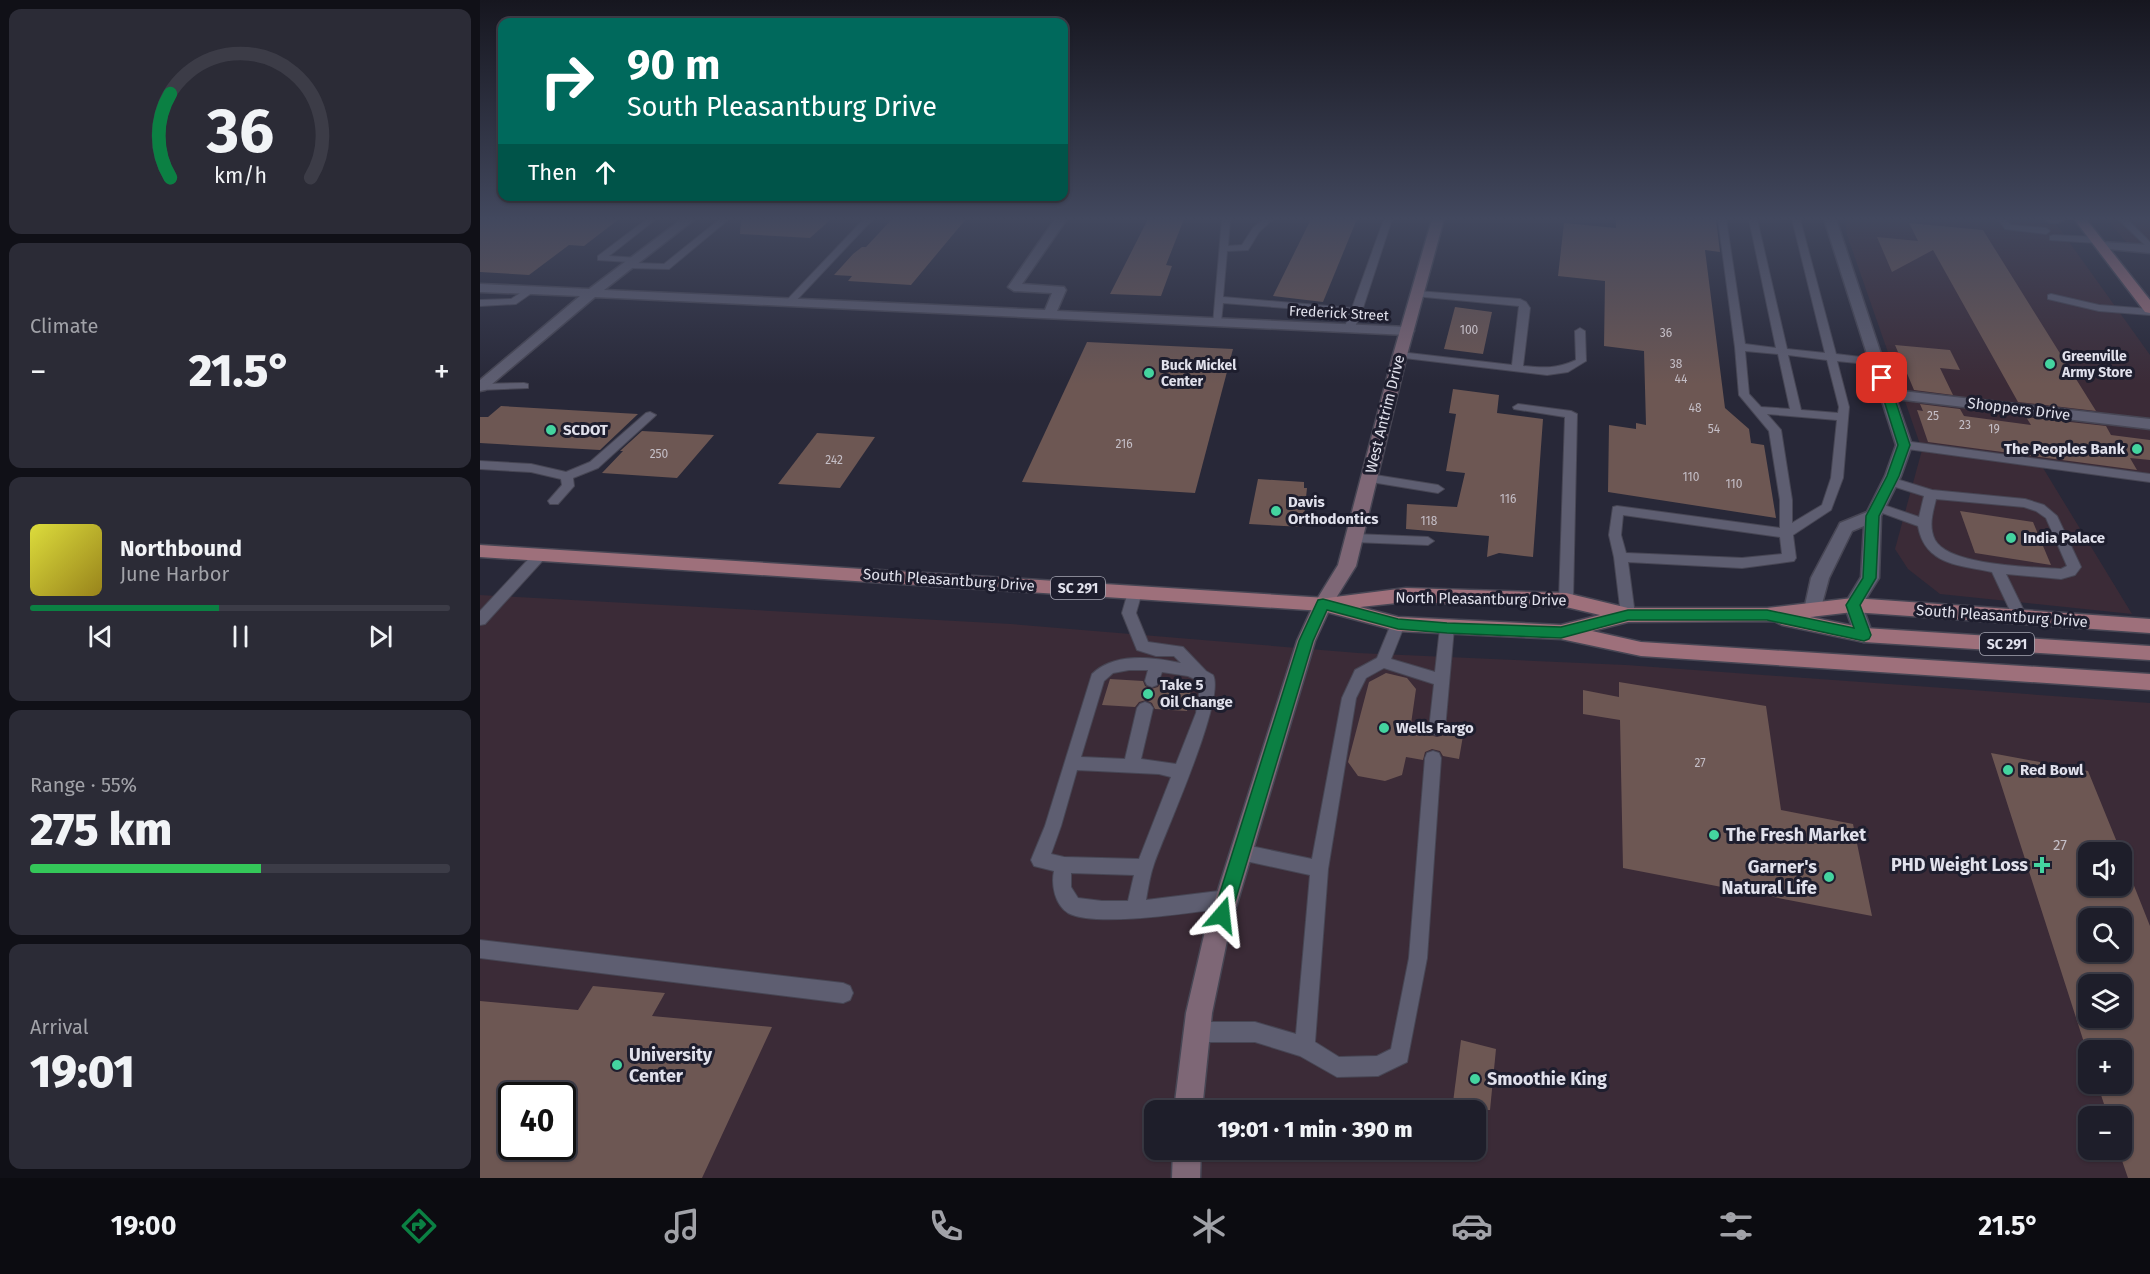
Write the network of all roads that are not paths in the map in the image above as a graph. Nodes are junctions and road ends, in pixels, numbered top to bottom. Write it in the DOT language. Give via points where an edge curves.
graph roads {
  1 [pos="617,274"];
  2 [pos="817,274"];
  3 [pos="1023,274"];
  4 [pos="1221,274"];
  5 [pos="1369,274"];
  6 [pos="1423,274"];
  7 [pos="1730,274"];
  8 [pos="1765,274"];
  9 [pos="1810,274"];
  10 [pos="1848,274"];
  11 [pos="2123,274"];
  12 [pos="480,288"];
  13 [pos="531,290"];
  14 [pos="592,293"];
  15 [pos="1417,294"];
  16 [pos="2051,297"];
  17 [pos="1219,300"];
  18 [pos="480,303"];
  19 [pos="789,303"];
  20 [pos="1357,311"];
  21 [pos="2150,311"];
  22 [pos="1049,315"];
  23 [pos="1216,322"];
  24 [pos="1349,328"];
  25 [pos="1407,331"];
  26 [pos="1580,331"];
  27 [pos="1740,347"];
  28 [pos="1781,351"];
  29 [pos="1400,355"];
  30 [pos="1830,356"];
  31 [pos="1877,362"];
  32 [pos="1517,369"];
  33 [pos="524,386"];
  34 [pos="480,387"];
  35 [pos="1888,394"];
  36 [pos="1518,407"];
  37 [pos="1757,410"];
  38 [pos="1796,413"];
  39 [pos="650,415"];
  40 [pos="1843,417"];
  41 [pos="2150,424"];
  42 [pos="1904,445"];
  43 [pos="480,465"];
  44 [pos="567,476"];
  45 [pos="1369,478"];
  46 [pos="2150,478"];
  47 [pos="1890,481"];
  48 [pos="1438,489"];
  49 [pos="1931,494"];
  50 [pos="554,501"];
  51 [pos="1875,511"];
  52 [pos="1924,523"];
  53 [pos="1786,533"];
  54 [pos="1354,538"];
  55 [pos="1428,541"];
  56 [pos="480,551"];
  57 [pos="541,554"];
  58 [pos="1621,557"];
  59 [pos="1997,568"];
  60 [pos="1135,592"];
  61 [pos="1566,600"];
  62 [pos="1323,604"];
  63 [pos="1853,605"];
  64 [pos="1813,610"];
  65 [pos="1628,615"];
  66 [pos="1767,615"];
  67 [pos="2020,617"];
  68 [pos="480,620"];
  69 [pos="1398,624"];
  70 [pos="2150,626"];
  71 [pos="1447,628"];
  72 [pos="1561,632"];
  73 [pos="1864,635"];
  74 [pos="2150,653"];
  75 [pos="1383,662"];
  76 [pos="1157,666"];
  77 [pos="1199,672"];
  78 [pos="1441,680"];
  79 [pos="1152,681"];
  80 [pos="2150,682"];
  81 [pos="1145,708"];
  82 [pos="1437,729"];
  83 [pos="1433,758"];
  84 [pos="1071,763"];
  85 [pos="1131,766"];
  86 [pos="1181,772"];
  87 [pos="1241,852"];
  88 [pos="1064,865"];
  89 [pos="1144,867"];
  90 [pos="1319,869"];
  91 [pos="1227,899"];
  92 [pos="1135,910"];
  93 [pos="480,949"];
  94 [pos="843,993"];
  95 [pos="1197,1032"];
  96 [pos="1305,1047"];
  97 [pos="1189,1100"];
  98 [pos="1187,1160"];
  99 [pos="1186,1178"];
  1 -- 14 [label="street"];
  2 -- 19 [label="lane"];
  3 -- 22 [label="street" via="1014,287 1060,290"];
  4 -- 17 [label="lane"];
  5 -- 20 [label="lane"];
  6 -- 15 [label="street, West Antrim Drive"];
  7 -- 27 [label="lane"];
  8 -- 28 [label="lane"];
  9 -- 30 [label="lane"];
  10 -- 31 [label="street"];
  11 -- 21 [label="main road"];
  12 -- 13 [label="street, Frederick Street"];
  13 -- 14 [label="street, Frederick Street"];
  13 -- 18 [label="lane" via="513,302"];
  14 -- 19 [label="street, Frederick Street"];
  14 -- 34 [label="street"];
  15 -- 25 [label="street, West Antrim Drive"];
  15 -- 32 [label="lane" via="1523,304"];
  16 -- 21 [label="lane" via="2098,308"];
  17 -- 20 [label="lane"];
  17 -- 23 [label="lane"];
  19 -- 22 [label="street, Frederick Street"];
  20 -- 24 [label="lane"];
  22 -- 23 [label="street, Frederick Street"];
  23 -- 24 [label="street, Frederick Street"];
  24 -- 25 [label="street, Frederick Street"];
  25 -- 29 [label="street, West Antrim Drive"];
  26 -- 32 [label="lane" via="1581,361 1576,365 1547,372"];
  27 -- 28 [label="lane"];
  27 -- 37 [label="lane" via="1744,395"];
  28 -- 30 [label="lane"];
  28 -- 38 [label="lane"];
  29 -- 32 [label="lane"];
  29 -- 45 [label="street, West Antrim Drive"];
  30 -- 31 [label="lane"];
  30 -- 40 [label="lane" via="1839,380"];
  31 -- 35 [label="street"];
  33 -- 34 [label="lane"];
  35 -- 41 [label="street, Shoppers Drive"];
  35 -- 42 [label="street"];
  36 -- 61 [label="lane" via="1571,414"];
  37 -- 38 [label="lane"];
  37 -- 53 [label="lane" via="1775,430 1786,501"];
  38 -- 40 [label="lane"];
  39 -- 44 [label="lane" via="594,465"];
  40 -- 53 [label="lane" via="1838,478 1827,507"];
  42 -- 46 [label="lane"];
  42 -- 47 [label="street"];
  43 -- 44 [label="lane" via="531,468"];
  44 -- 50 [label="lane" via="568,486"];
  45 -- 48 [label="lane"];
  45 -- 54 [label="street, West Antrim Drive"];
  47 -- 49 [label="lane"];
  47 -- 51 [label="street"];
  49 -- 52 [label="lane"];
  49 -- 59 [label="lane" via="2025,503 2040,508 2051,516 2074,567 2061,574"];
  51 -- 52 [label="lane"];
  51 -- 63 [label="street" via="1870,578"];
  51 -- 64 [label="street" via="1846,527 1820,578"];
  52 -- 59 [label="lane" via="1935,551"];
  53 -- 58 [label="lane" via="1789,558 1742,562"];
  53 -- 58 [label="lane" via="1617,510 1615,535"];
  54 -- 55 [label="lane"];
  54 -- 62 [label="street, West Antrim Drive" via="1347,566"];
  56 -- 57 [label="main road, South Pleasantburg Drive / SC 291"];
  57 -- 60 [label="main road, South Pleasantburg Drive / SC 291"];
  57 -- 68 [label="lane"];
  58 -- 65 [label="lane"];
  59 -- 67 [label="lane"];
  60 -- 62 [label="main road, South Pleasantburg Drive / SC 291"];
  60 -- 77 [label="lane" via="1129,613 1142,646 1178,651"];
  61 -- 62 [label="main road, North Pleasantburg Drive / SC 291" via="1406,595"];
  61 -- 65 [label="main road, North Pleasantburg Drive / SC 291"];
  62 -- 69 [label="main road, South Pleasantburg Drive / SC 291"];
  62 -- 87 [label="street, West Antrim Drive" via="1306,641"];
  63 -- 64 [label="main road, North Pleasantburg Drive / SC 291"];
  63 -- 67 [label="main road, South Pleasantburg Drive / SC 291"];
  63 -- 73 [label="street"];
  64 -- 66 [label="main road, North Pleasantburg Drive / SC 291"];
  65 -- 66 [label="main road, North Pleasantburg Drive / SC 291"];
  65 -- 72 [label="main road, South Pleasantburg Drive / SC 291"];
  66 -- 73 [label="main road, South Pleasantburg Drive / SC 291"];
  67 -- 70 [label="main road, South Pleasantburg Drive / SC 291"];
  69 -- 71 [label="main road, South Pleasantburg Drive / SC 291"];
  69 -- 75 [label="lane"];
  71 -- 72 [label="main road, South Pleasantburg Drive / SC 291"];
  71 -- 78 [label="lane"];
  72 -- 80 [label="main road" via="1641,649"];
  73 -- 74 [label="main road, South Pleasantburg Drive / SC 291"];
  75 -- 78 [label="lane"];
  75 -- 90 [label="lane" via="1360,674 1349,698"];
  76 -- 77 [label="lane"];
  76 -- 79 [label="lane"];
  76 -- 84 [label="lane" via="1125,665 1108,669 1097,678"];
  77 -- 86 [label="lane" via="1208,679 1209,689"];
  78 -- 82 [label="lane"];
  81 -- 85 [label="lane"];
  83 -- 96 [label="lane" via="1418,958 1400,1055 1378,1066 1337,1067"];
  84 -- 85 [label="lane"];
  84 -- 88 [label="lane" via="1040,860"];
  85 -- 86 [label="lane"];
  86 -- 89 [label="lane"];
  87 -- 90 [label="lane"];
  87 -- 91 [label="street, West Antrim Drive"];
  88 -- 89 [label="lane"];
  88 -- 92 [label="lane" via="1061,893 1073,906"];
  89 -- 92 [label="lane"];
  90 -- 96 [label="lane"];
  91 -- 92 [label="lane"];
  91 -- 95 [label="street, West Antrim Drive"];
  93 -- 94 [label="lane"];
  95 -- 96 [label="lane" via="1255,1032"];
  95 -- 97 [label="street, West Antrim Drive"];
  98 -- 99 [label="street"];
}
